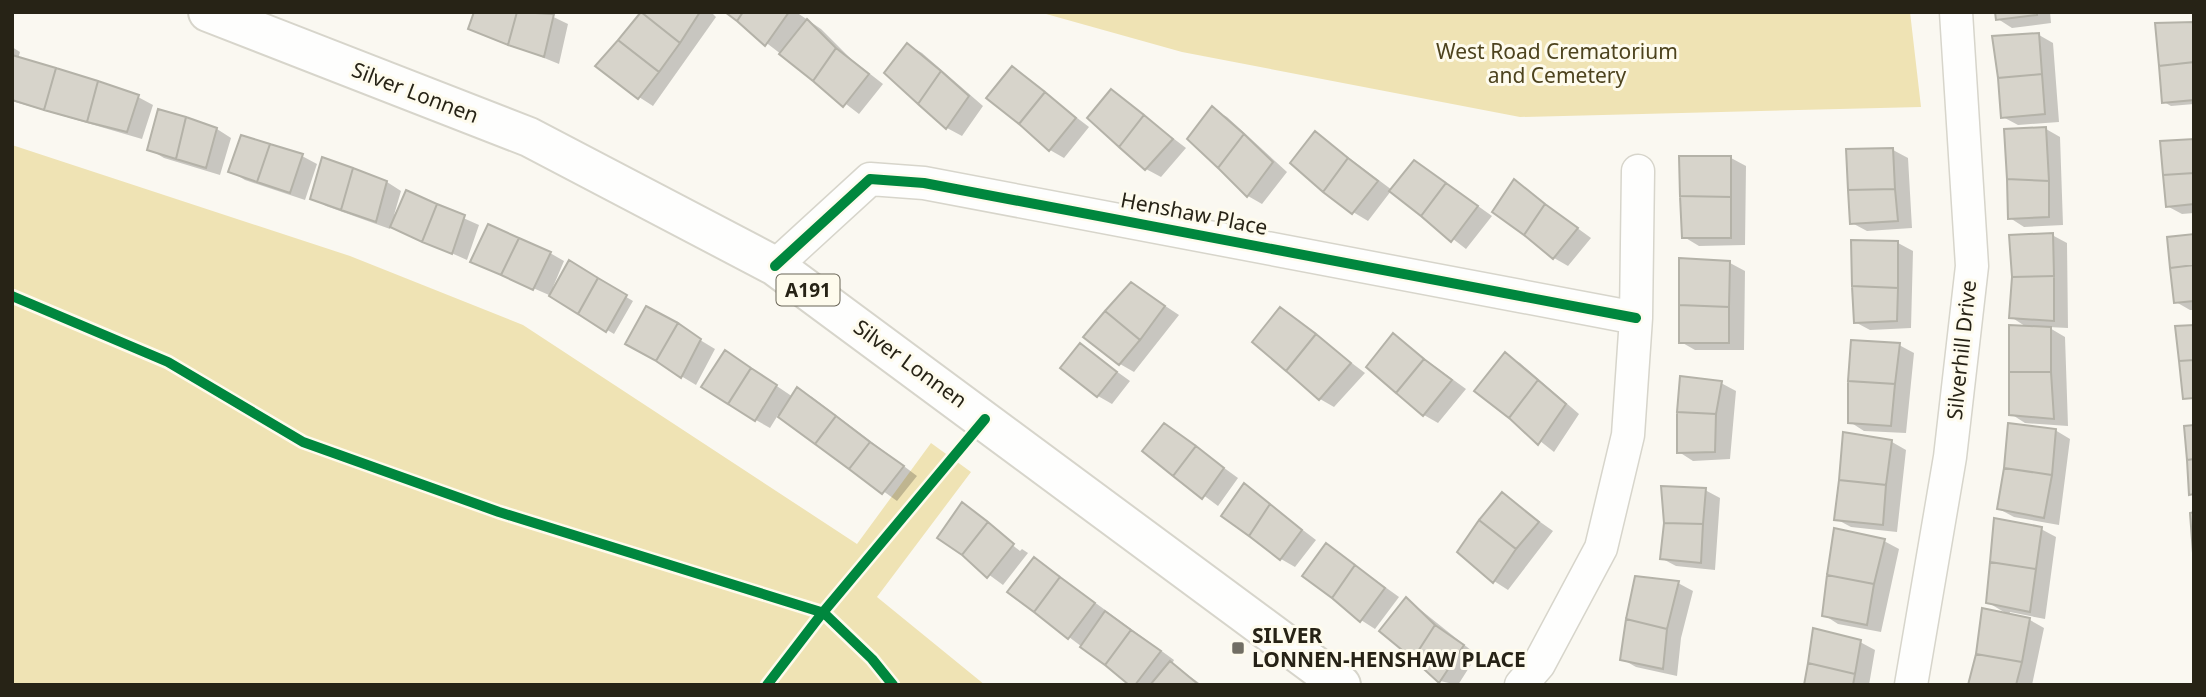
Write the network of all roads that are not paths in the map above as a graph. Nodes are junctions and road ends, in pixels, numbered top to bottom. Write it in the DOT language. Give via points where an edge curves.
graph roads {
  1 [pos="208,12"];
  2 [pos="1956,12"];
  3 [pos="1639,171"];
  4 [pos="775,266"];
  5 [pos="1636,318"];
  6 [pos="1342,685"];
  7 [pos="1521,685"];
  8 [pos="1912,685"];
  1 -- 4 [label="main road, Silver Lonnen / A191" via="529,137"];
  2 -- 8 [label="street, Silverhill Drive" via="1972,266 1950,457"];
  3 -- 5 [label="street"];
  4 -- 5 [label="street, Henshaw Place" via="870,179 938,186"];
  4 -- 6 [label="main road, Silver Lonnen / A191"];
  5 -- 7 [label="street" via="1628,435 1601,548 1539,664"];
}
